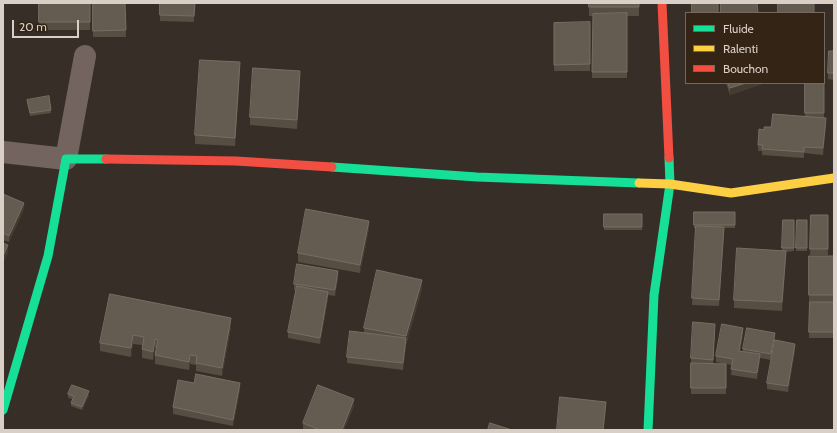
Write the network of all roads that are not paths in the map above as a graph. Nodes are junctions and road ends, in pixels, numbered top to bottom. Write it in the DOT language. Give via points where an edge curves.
graph roads {
  1 [pos="662,3"];
  2 [pos="85,56"];
  3 [pos="3,152"];
  4 [pos="66,159"];
  5 [pos="834,178"];
  6 [pos="670,184"];
  7 [pos="3,410"];
  8 [pos="648,430"];
  1 -- 6 [label="street"];
  2 -- 4 [label="street"];
  3 -- 4 [label="street"];
  4 -- 6 [label="street" via="236,161 477,177"];
  4 -- 7 [label="street" via="48,256"];
  5 -- 6 [label="street" via="731,194"];
  6 -- 8 [label="street" via="654,295"];
}
